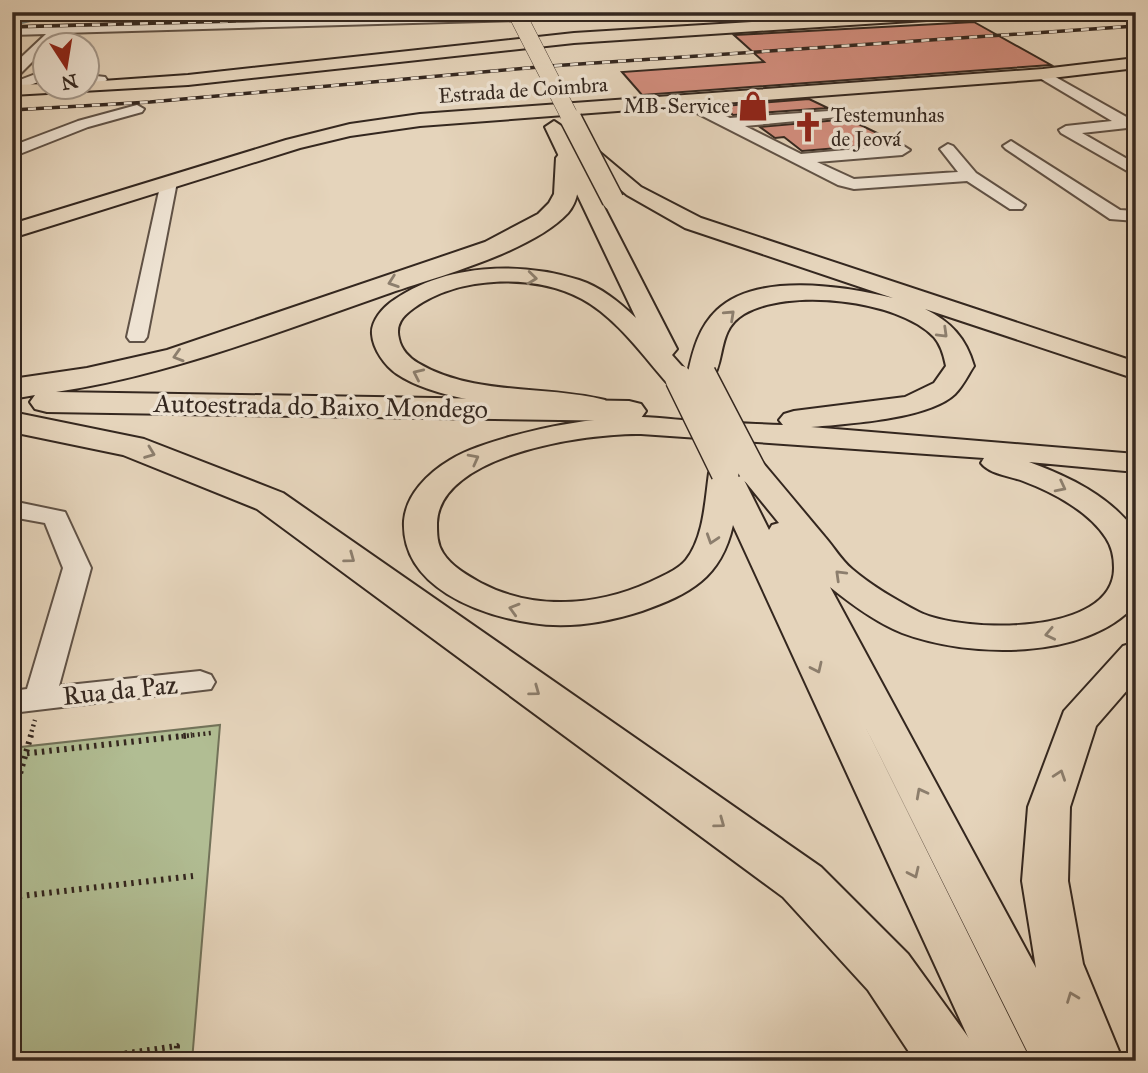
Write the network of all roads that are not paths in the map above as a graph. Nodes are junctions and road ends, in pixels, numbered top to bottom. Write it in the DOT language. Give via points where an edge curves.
graph roads {
  1 [pos="496,12"];
  2 [pos="516,12"];
  3 [pos="700,12"];
  4 [pos="940,12"];
  5 [pos="988,12"];
  6 [pos="89,29"];
  7 [pos="57,30"];
  8 [pos="16,31"];
  9 [pos="86,32"];
  10 [pos="633,32"];
  11 [pos="520,62"];
  12 [pos="32,63"];
  13 [pos="1136,63"];
  14 [pos="1043,74"];
  15 [pos="32,79"];
  16 [pos="102,82"];
  17 [pos="15,84"];
  18 [pos="537,95"];
  19 [pos="684,100"];
  20 [pos="137,109"];
  21 [pos="838,113"];
  22 [pos="727,123"];
  23 [pos="1131,123"];
  24 [pos="1010,146"];
  25 [pos="948,149"];
  26 [pos="902,150"];
  27 [pos="12,152"];
  28 [pos="580,156"];
  29 [pos="797,159"];
  30 [pos="1136,170"];
  31 [pos="970,176"];
  32 [pos="169,182"];
  33 [pos="1016,205"];
  34 [pos="1136,216"];
  35 [pos="12,231"];
  36 [pos="138,337"];
  37 [pos="1136,371"];
  38 [pos="690,377"];
  39 [pos="12,389"];
  40 [pos="12,402"];
  41 [pos="12,415"];
  42 [pos="627,418"];
  43 [pos="794,420"];
  44 [pos="12,422"];
  45 [pos="877,440"];
  46 [pos="1136,448"];
  47 [pos="1136,463"];
  48 [pos="739,472"];
  49 [pos="12,509"];
  50 [pos="1136,655"];
  51 [pos="200,682"];
  52 [pos="26,701"];
  53 [pos="950,1061"];
  54 [pos="1005,1061"];
  55 [pos="1059,1061"];
  56 [pos="1097,1061"];
  1 -- 11 [label="main road"];
  2 -- 28 [label="main road, bridge"];
  3 -- 6 [label="street"];
  4 -- 10 [label="main road"];
  5 -- 10 [label="main road"];
  6 -- 7 [label="street"];
  6 -- 9 [label="street"];
  7 -- 8 [label="street"];
  10 -- 16 [label="main road" via="188,80"];
  12 -- 17 [label="street"];
  13 -- 14 [label="main road, Estrada de Coimbra"];
  14 -- 19 [label="main road, Estrada de Coimbra"];
  14 -- 23 [label="street"];
  15 -- 17 [label="street"];
  18 -- 28 [label="main road"];
  19 -- 22 [label="street"];
  19 -- 32 [label="main road, Estrada de Coimbra" via="419,120 351,130"];
  20 -- 27 [label="street" via="71,128"];
  21 -- 22 [label="street"];
  22 -- 29 [label="street"];
  23 -- 30 [label="street" via="1066,130"];
  24 -- 34 [label="street" via="1116,215"];
  25 -- 31 [label="street"];
  26 -- 29 [label="street"];
  28 -- 37 [label="main road" via="693,223"];
  28 -- 38 [label="main road"];
  28 -- 39 [label="highway, one-way" via="559,207 547,219 494,248 176,357 87,378"];
  29 -- 31 [label="street" via="854,184"];
  31 -- 33 [label="street"];
  32 -- 35 [label="main road, Estrada de Coimbra"];
  32 -- 36 [label="street"];
  42 -- 38 [label="main road, one-way" via="440,384 407,368 388,350 387,319 421,292 447,284 502,276 565,283 592,294"];
  38 -- 43 [label="main road, one-way" via="708,339 733,309 796,293 836,293 909,310 937,326 954,344 960,366 943,389 921,401"];
  38 -- 48 [label="main road, bridge"];
  40 -- 42 [label="highway, Autoestrada do Baixo Mondego"];
  41 -- 42 [label="highway, Autoestrada do Baixo Mondego"];
  42 -- 43 [label="main road"];
  42 -- 45 [label="main road"];
  48 -- 42 [label="main road, one-way" via="713,542 696,571 625,606 571,614 524,612 478,598 431,562 420,540 419,515 429,494 448,475 475,456 516,442"];
  43 -- 46 [label="main road"];
  44 -- 53 [label="highway, one-way" via="132,446 270,500 802,882 888,972"];
  45 -- 47 [label="main road"];
  45 -- 48 [label="main road, one-way" via="1002,464 1060,485 1095,508 1118,530 1132,557 1131,578 1118,602 1090,623 1046,636 988,639 910,623 841,578"];
  48 -- 54 [label="main road, one-way" via="938,925"];
  55 -- 48 [label="main road, one-way"];
  49 -- 52 [label="street, Rua da Paz" via="56,517 77,568"];
  56 -- 50 [label="main road, one-way" via="1059,964 1045,881 1049,807 1078,721"];
  51 -- 52 [label="street, Rua da Paz"];
}
